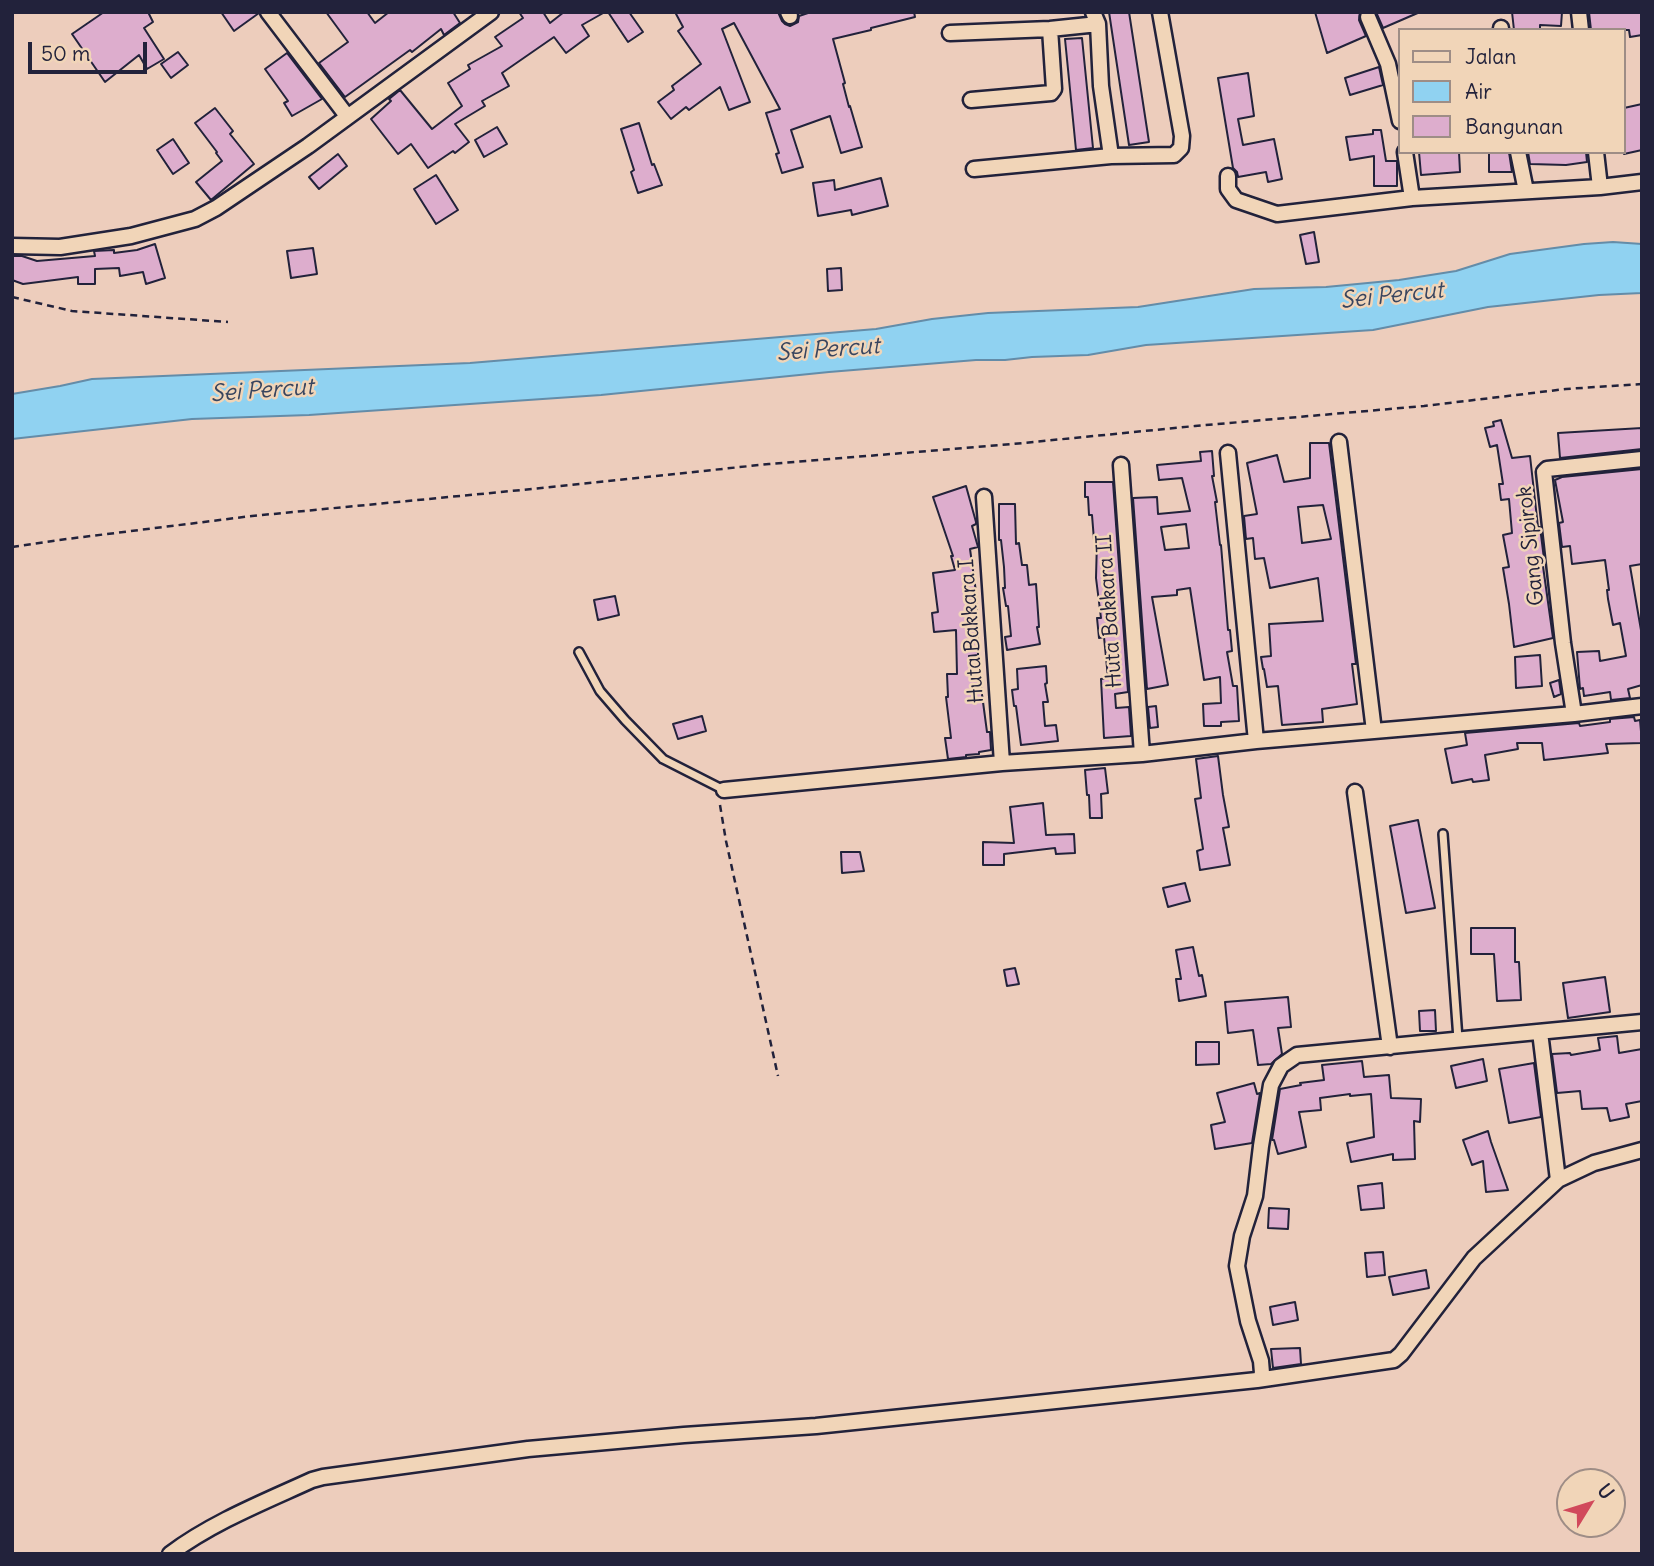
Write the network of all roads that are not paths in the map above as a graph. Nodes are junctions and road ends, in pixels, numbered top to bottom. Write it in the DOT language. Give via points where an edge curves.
graph roads {
  1 [pos="268,12"];
  2 [pos="491,12"];
  3 [pos="1160,12"];
  4 [pos="1368,17"];
  5 [pos="1096,18"];
  6 [pos="1050,29"];
  7 [pos="950,33"];
  8 [pos="971,100"];
  9 [pos="1398,110"];
  10 [pos="347,116"];
  11 [pos="1405,154"];
  12 [pos="1518,154"];
  13 [pos="1596,154"];
  14 [pos="1111,156"];
  15 [pos="974,169"];
  16 [pos="1228,176"];
  17 [pos="1642,182"];
  18 [pos="1600,187"];
  19 [pos="1526,191"];
  20 [pos="1412,198"];
  21 [pos="12,246"];
  22 [pos="1339,442"];
  23 [pos="1228,453"];
  24 [pos="1642,459"];
  25 [pos="1121,465"];
  26 [pos="984,497"];
  27 [pos="579,652"];
  28 [pos="1642,706"];
  29 [pos="1574,714"];
  30 [pos="1374,731"];
  31 [pos="1256,741"];
  32 [pos="1142,754"];
  33 [pos="1002,763"];
  34 [pos="724,790"];
  35 [pos="1355,792"];
  36 [pos="1443,834"];
  37 [pos="1642,1022"];
  38 [pos="1540,1032"];
  39 [pos="1458,1040"];
  40 [pos="1390,1046"];
  41 [pos="1642,1150"];
  42 [pos="1558,1180"];
  43 [pos="1260,1379"];
  44 [pos="170,1554"];
  1 -- 10 [label="street"];
  2 -- 10 [label="street"];
  3 -- 14 [label="street" via="1181,148 1174,155"];
  4 -- 9 [label="street" via="1388,64"];
  5 -- 6 [label="street"];
  5 -- 14 [label="street"];
  6 -- 7 [label="street"];
  6 -- 8 [label="street" via="1051,93"];
  10 -- 21 [label="street" via="195,219 131,236 60,247"];
  11 -- 20 [label="street"];
  12 -- 19 [label="street"];
  13 -- 18 [label="street"];
  14 -- 15 [label="street"];
  16 -- 20 [label="street" via="1228,189 1237,200 1277,214"];
  17 -- 18 [label="street"];
  18 -- 19 [label="street"];
  19 -- 20 [label="street"];
  22 -- 30 [label="street"];
  23 -- 31 [label="street"];
  24 -- 29 [label="street, Gang Sipirok" via="1544,472"];
  25 -- 32 [label="street, Huta Bakkara II"];
  26 -- 33 [label="street, Huta Bakkara I"];
  27 -- 34 [label="lane" via="600,691 663,759"];
  28 -- 29 [label="street"];
  29 -- 30 [label="street"];
  30 -- 31 [label="street"];
  31 -- 32 [label="street"];
  32 -- 33 [label="street"];
  33 -- 34 [label="street"];
  35 -- 40 [label="street"];
  36 -- 39 [label="lane"];
  37 -- 38 [label="street"];
  38 -- 39 [label="street"];
  38 -- 42 [label="street"];
  39 -- 40 [label="street"];
  40 -- 43 [label="street" via="1297,1055 1281,1066 1271,1085 1255,1196 1237,1266 1261,1361"];
  41 -- 42 [label="street" via="1594,1163"];
  42 -- 43 [label="street" via="1474,1258 1394,1360"];
  43 -- 44 [label="street" via="816,1426 528,1449 323,1477 249,1509"];
}
